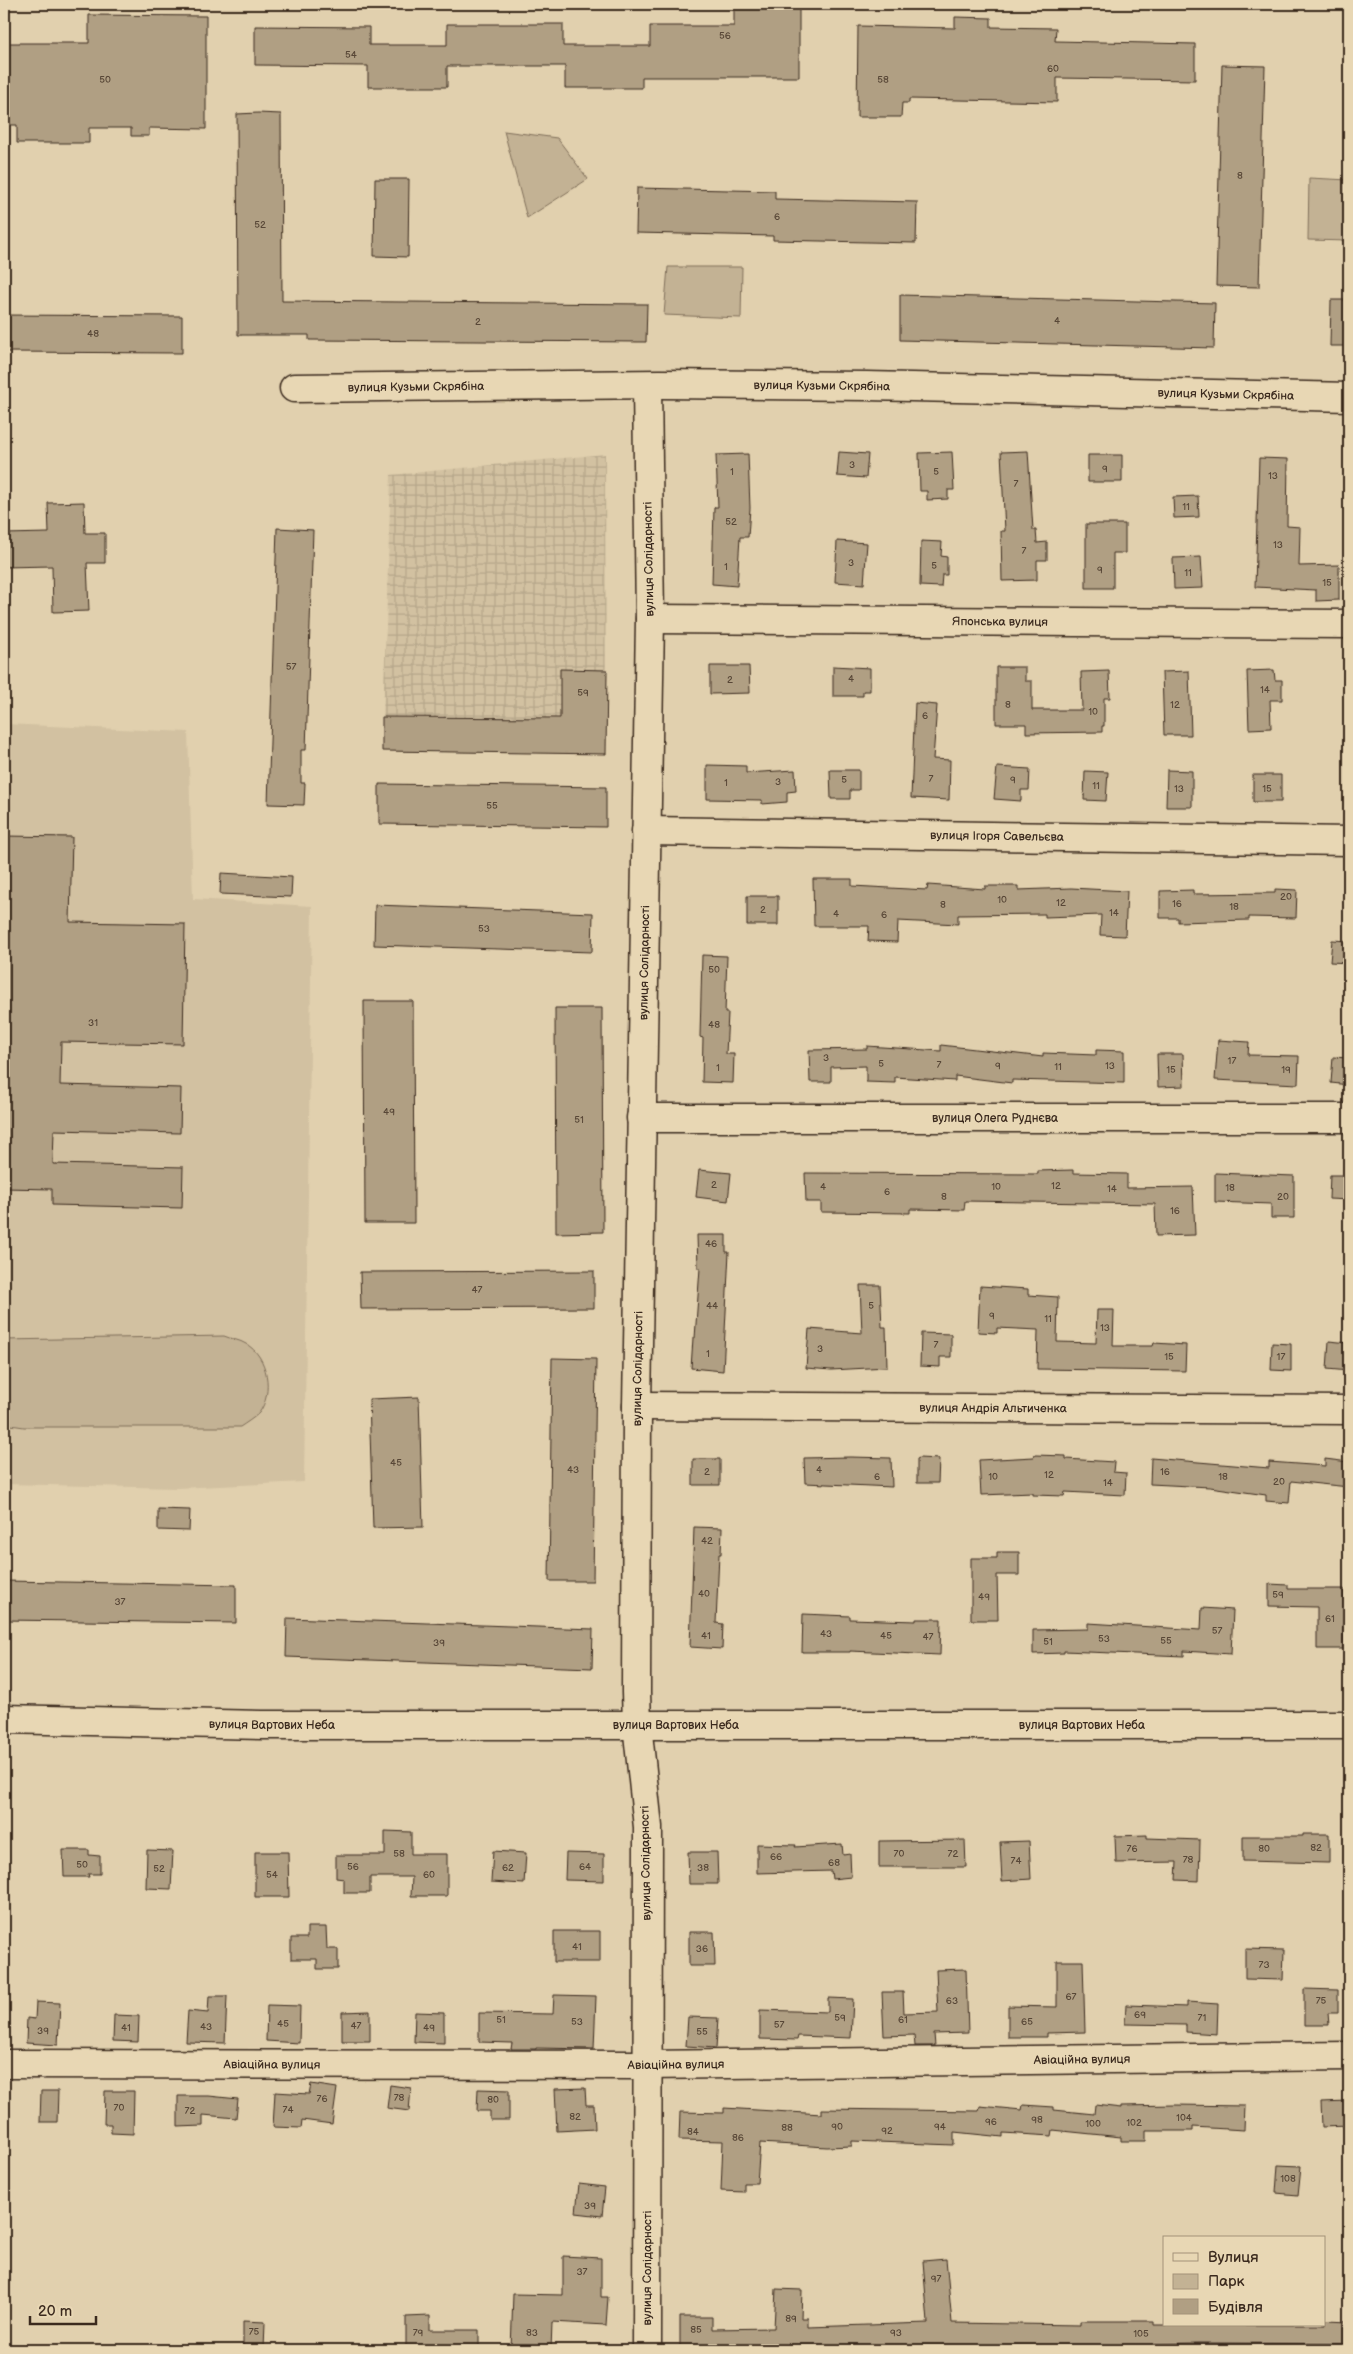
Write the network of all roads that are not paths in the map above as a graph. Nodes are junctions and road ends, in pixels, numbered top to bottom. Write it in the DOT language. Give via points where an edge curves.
graph roads {
  1 [pos="647,386"];
  2 [pos="294,388"];
  3 [pos="1349,397"];
  4 [pos="650,619"];
  5 [pos="1349,624"];
  6 [pos="646,831"];
  7 [pos="1349,842"];
  8 [pos="642,1118"];
  9 [pos="1349,1118"];
  10 [pos="637,1406"];
  11 [pos="1349,1410"];
  12 [pos="4,1719"];
  13 [pos="638,1724"];
  14 [pos="1349,1725"];
  15 [pos="1349,2056"];
  16 [pos="4,2064"];
  17 [pos="646,2065"];
  18 [pos="647,2350"];
  1 -- 4 [label="street, вулиця Солідарності"];
  2 -- 3 [label="street, вулиця Кузьми Скрябіна" via="670,384"];
  4 -- 5 [label="street, Японська вулиця"];
  4 -- 6 [label="street, вулиця Солідарності"];
  6 -- 7 [label="street, вулиця Ігоря Савельєва"];
  6 -- 8 [label="street, вулиця Солідарності"];
  8 -- 9 [label="street, вулиця Олега Руднєва"];
  8 -- 10 [label="street, вулиця Солідарності"];
  10 -- 11 [label="street, вулиця Андрія Альтиченка"];
  10 -- 13 [label="street, вулиця Солідарності"];
  12 -- 13 [label="street, вулиця Вартових Неба" via="262,1725"];
  13 -- 14 [label="street, вулиця Вартових Неба"];
  13 -- 17 [label="street, вулиця Солідарності" via="648,1827"];
  15 -- 17 [label="street, Авіаційна вулиця"];
  16 -- 17 [label="street, Авіаційна вулиця"];
  17 -- 18 [label="street, вулиця Солідарності"];
}
